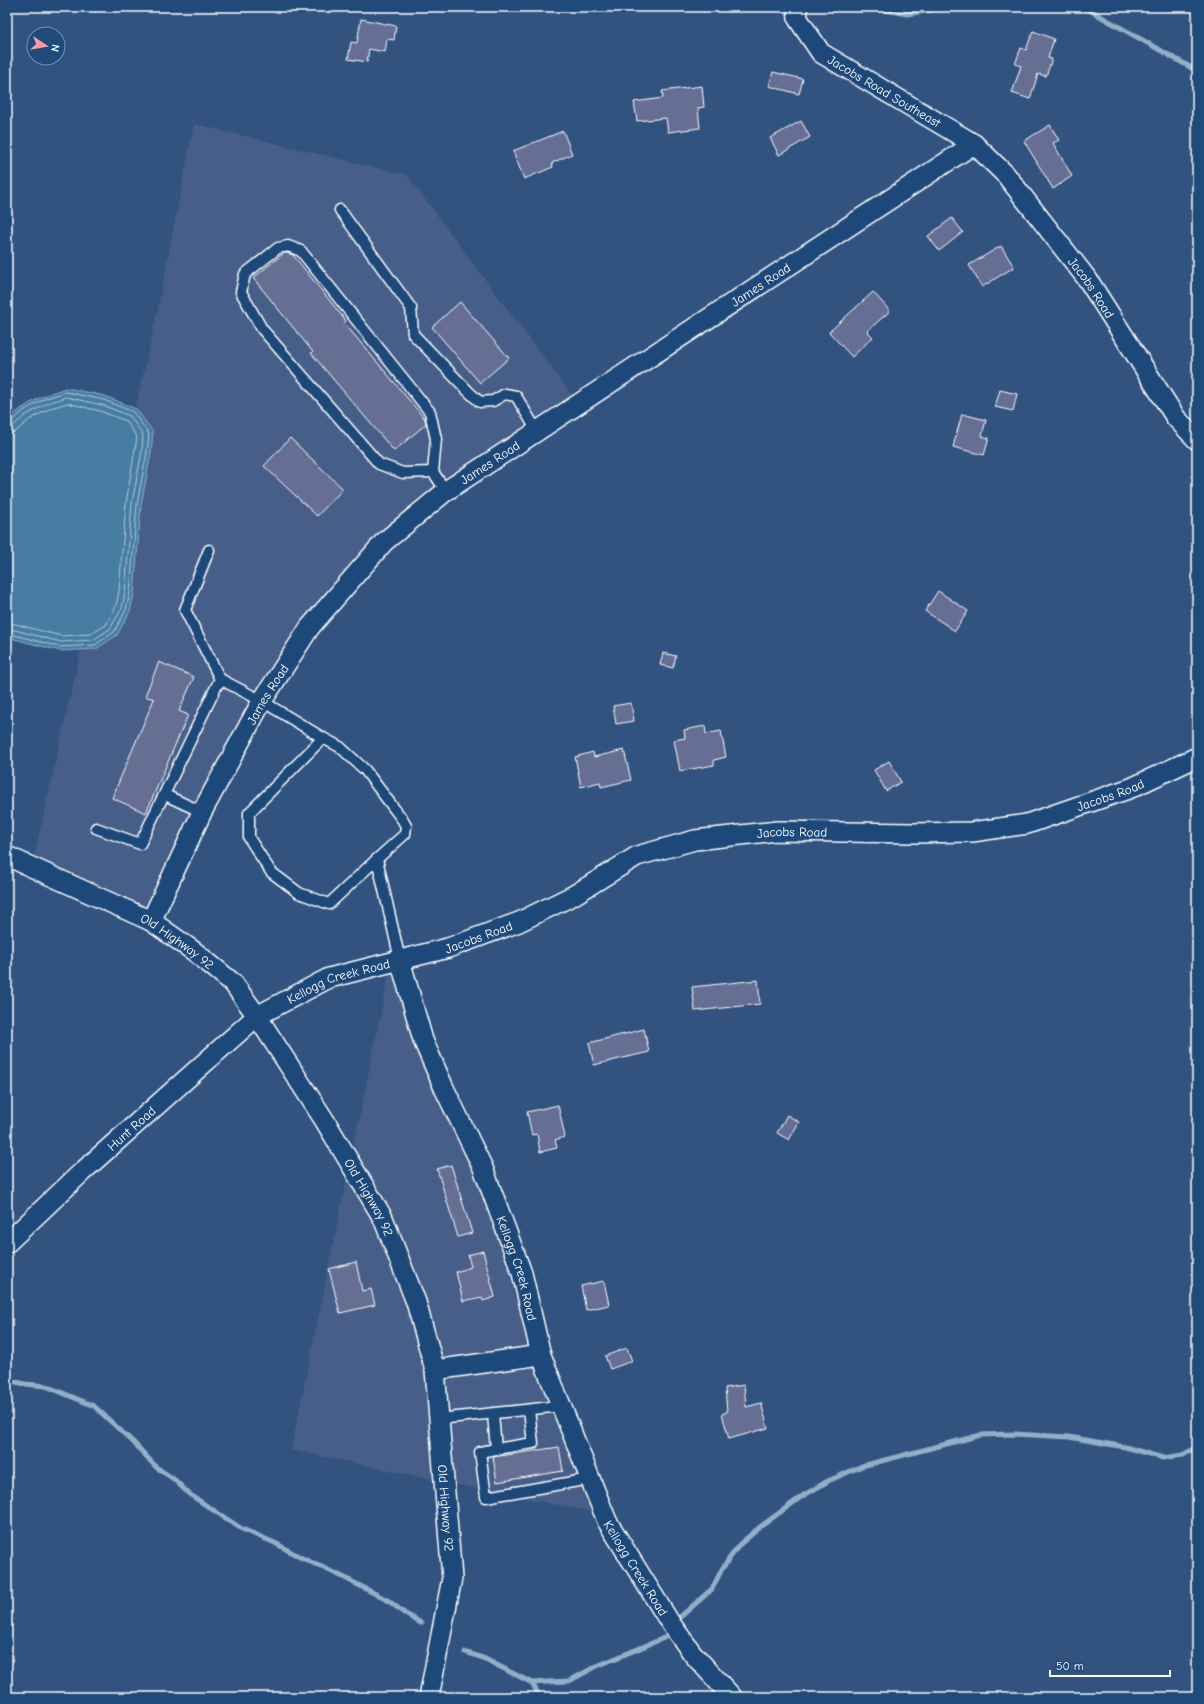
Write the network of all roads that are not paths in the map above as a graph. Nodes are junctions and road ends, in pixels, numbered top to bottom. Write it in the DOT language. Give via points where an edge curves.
graph roads {
  1 [pos="797,7"];
  2 [pos="974,144"];
  3 [pos="340,210"];
  4 [pos="537,431"];
  5 [pos="1197,440"];
  6 [pos="433,472"];
  7 [pos="446,491"];
  8 [pos="209,550"];
  9 [pos="220,679"];
  10 [pos="262,700"];
  11 [pos="323,738"];
  12 [pos="1197,757"];
  13 [pos="165,795"];
  14 [pos="202,812"];
  15 [pos="96,828"];
  16 [pos="7,856"];
  17 [pos="378,859"];
  18 [pos="150,921"];
  19 [pos="400,960"];
  20 [pos="256,1016"];
  21 [pos="7,1243"];
  22 [pos="541,1355"];
  23 [pos="435,1370"];
  24 [pos="562,1406"];
  25 [pos="529,1410"];
  26 [pos="493,1414"];
  27 [pos="439,1420"];
  28 [pos="496,1449"];
  29 [pos="590,1479"];
  30 [pos="429,1697"];
  31 [pos="732,1697"];
  1 -- 2 [label="street, Jacobs Road Southeast" via="798,19 821,54"];
  2 -- 4 [label="street, James Road"];
  2 -- 5 [label="street, Jacobs Road" via="1006,175 1088,280 1176,418"];
  3 -- 4 [label="lane" via="411,308 413,334 480,402 493,402 505,394 516,396"];
  4 -- 7 [label="street, James Road"];
  6 -- 6 [label="lane" via="436,439 430,412 300,251 288,246 278,248 246,274 241,292 262,328 380,464 402,474"];
  6 -- 7 [label="lane"];
  7 -- 10 [label="street, James Road" via="384,542 310,627"];
  8 -- 9 [label="lane" via="185,610"];
  9 -- 10 [label="lane"];
  9 -- 13 [label="lane"];
  10 -- 11 [label="lane"];
  10 -- 14 [label="street, James Road"];
  11 -- 17 [label="lane" via="340,747 366,770 406,826 405,834"];
  11 -- 17 [label="lane" via="249,813 249,838 271,872 299,893 329,904"];
  12 -- 19 [label="street, Jacobs Road" via="1131,788 1027,824 972,832 778,831 695,840 637,856 574,895 519,922 448,948"];
  13 -- 14 [label="lane"];
  13 -- 15 [label="lane" via="140,844"];
  14 -- 18 [label="street, James Road"];
  16 -- 18 [label="street, Old Highway 92"];
  17 -- 19 [label="lane"];
  18 -- 20 [label="street, Old Highway 92" via="195,952 233,983"];
  19 -- 20 [label="street, Kellogg Creek Road" via="329,978"];
  19 -- 22 [label="street, Kellogg Creek Road" via="423,1040 483,1168 522,1273"];
  20 -- 21 [label="street, Hunt Road"];
  20 -- 23 [label="street, Old Highway 92" via="325,1121 383,1218 416,1302"];
  22 -- 23 [label="street"];
  22 -- 24 [label="street, Kellogg Creek Road"];
  23 -- 27 [label="street, Old Highway 92"];
  24 -- 25 [label="lane"];
  24 -- 29 [label="street, Kellogg Creek Road"];
  25 -- 26 [label="lane"];
  25 -- 28 [label="lane" via="533,1444"];
  26 -- 27 [label="lane"];
  26 -- 28 [label="lane"];
  27 -- 30 [label="street, Old Highway 92" via="452,1578"];
  28 -- 29 [label="lane" via="480,1452 486,1497"];
  29 -- 31 [label="street, Kellogg Creek Road" via="607,1521 671,1624 693,1654"];
}
